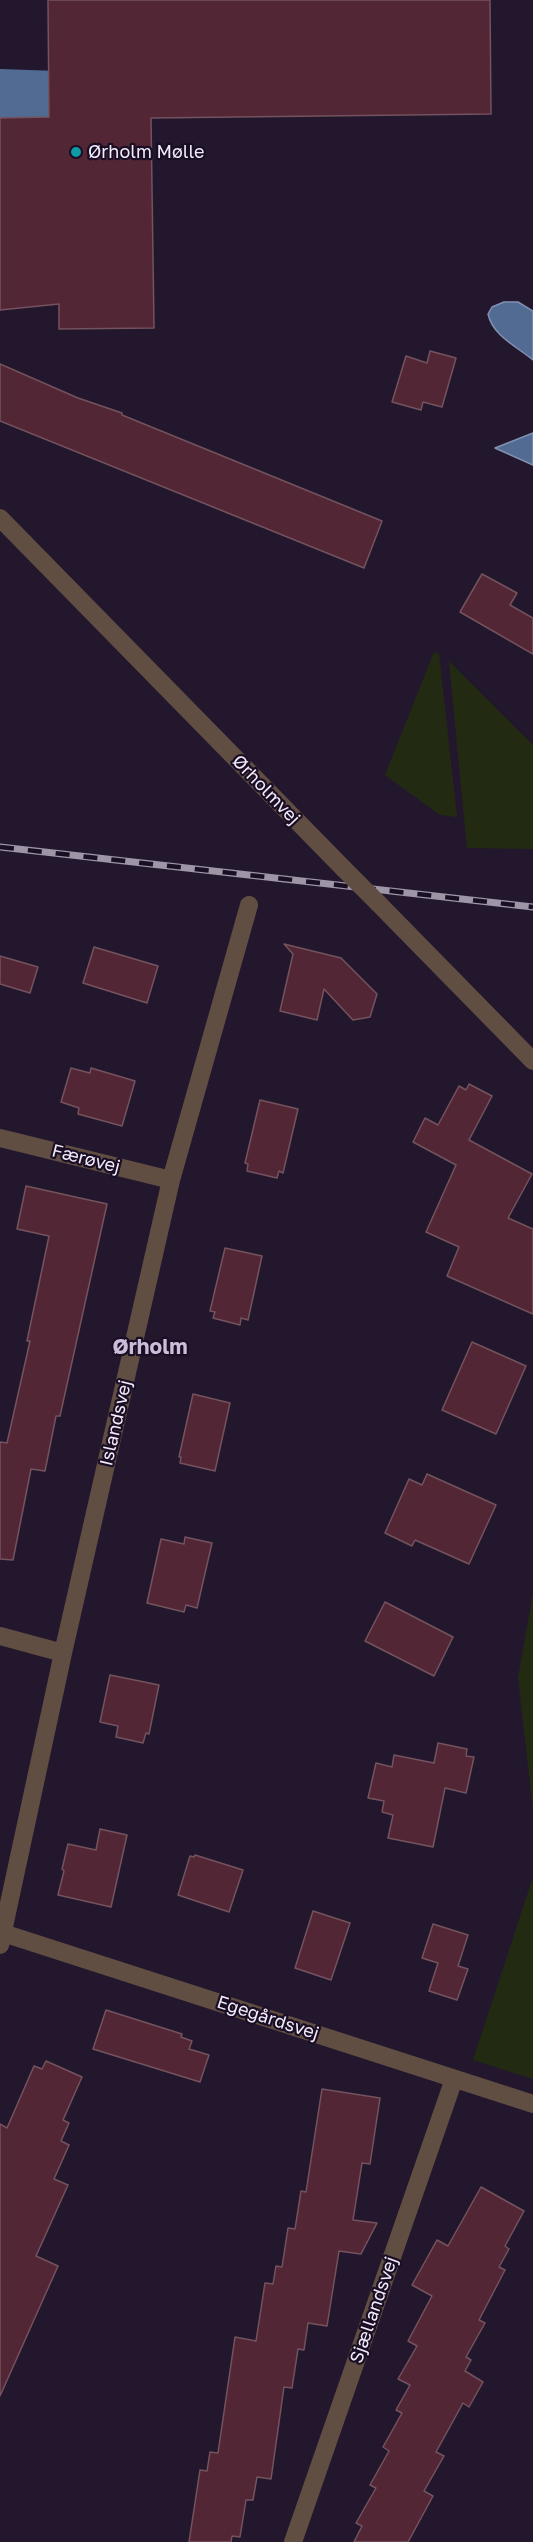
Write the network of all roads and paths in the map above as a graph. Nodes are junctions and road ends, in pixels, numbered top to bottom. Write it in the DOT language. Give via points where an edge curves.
graph roads {
  1 [pos="0,518"];
  2 [pos="249,905"];
  3 [pos="533,1061"];
  4 [pos="0,1138"];
  5 [pos="171,1180"];
  6 [pos="0,1636"];
  7 [pos="63,1653"];
  8 [pos="1,1939"];
  9 [pos="454,2079"];
  10 [pos="533,2104"];
  11 [pos="293,2542"];
  1 -- 3 [label="street, Ørholmvej, bridge"];
  2 -- 5 [label="street, Islandsvej"];
  4 -- 5 [label="street, Færøvej"];
  5 -- 7 [label="street, Islandsvej"];
  6 -- 7 [label="street"];
  7 -- 8 [label="street, Islandsvej"];
  8 -- 9 [label="street, Egegårdsvej"];
  9 -- 10 [label="street, Egegårdsvej"];
  9 -- 11 [label="street, Sjællandsvej"];
}
